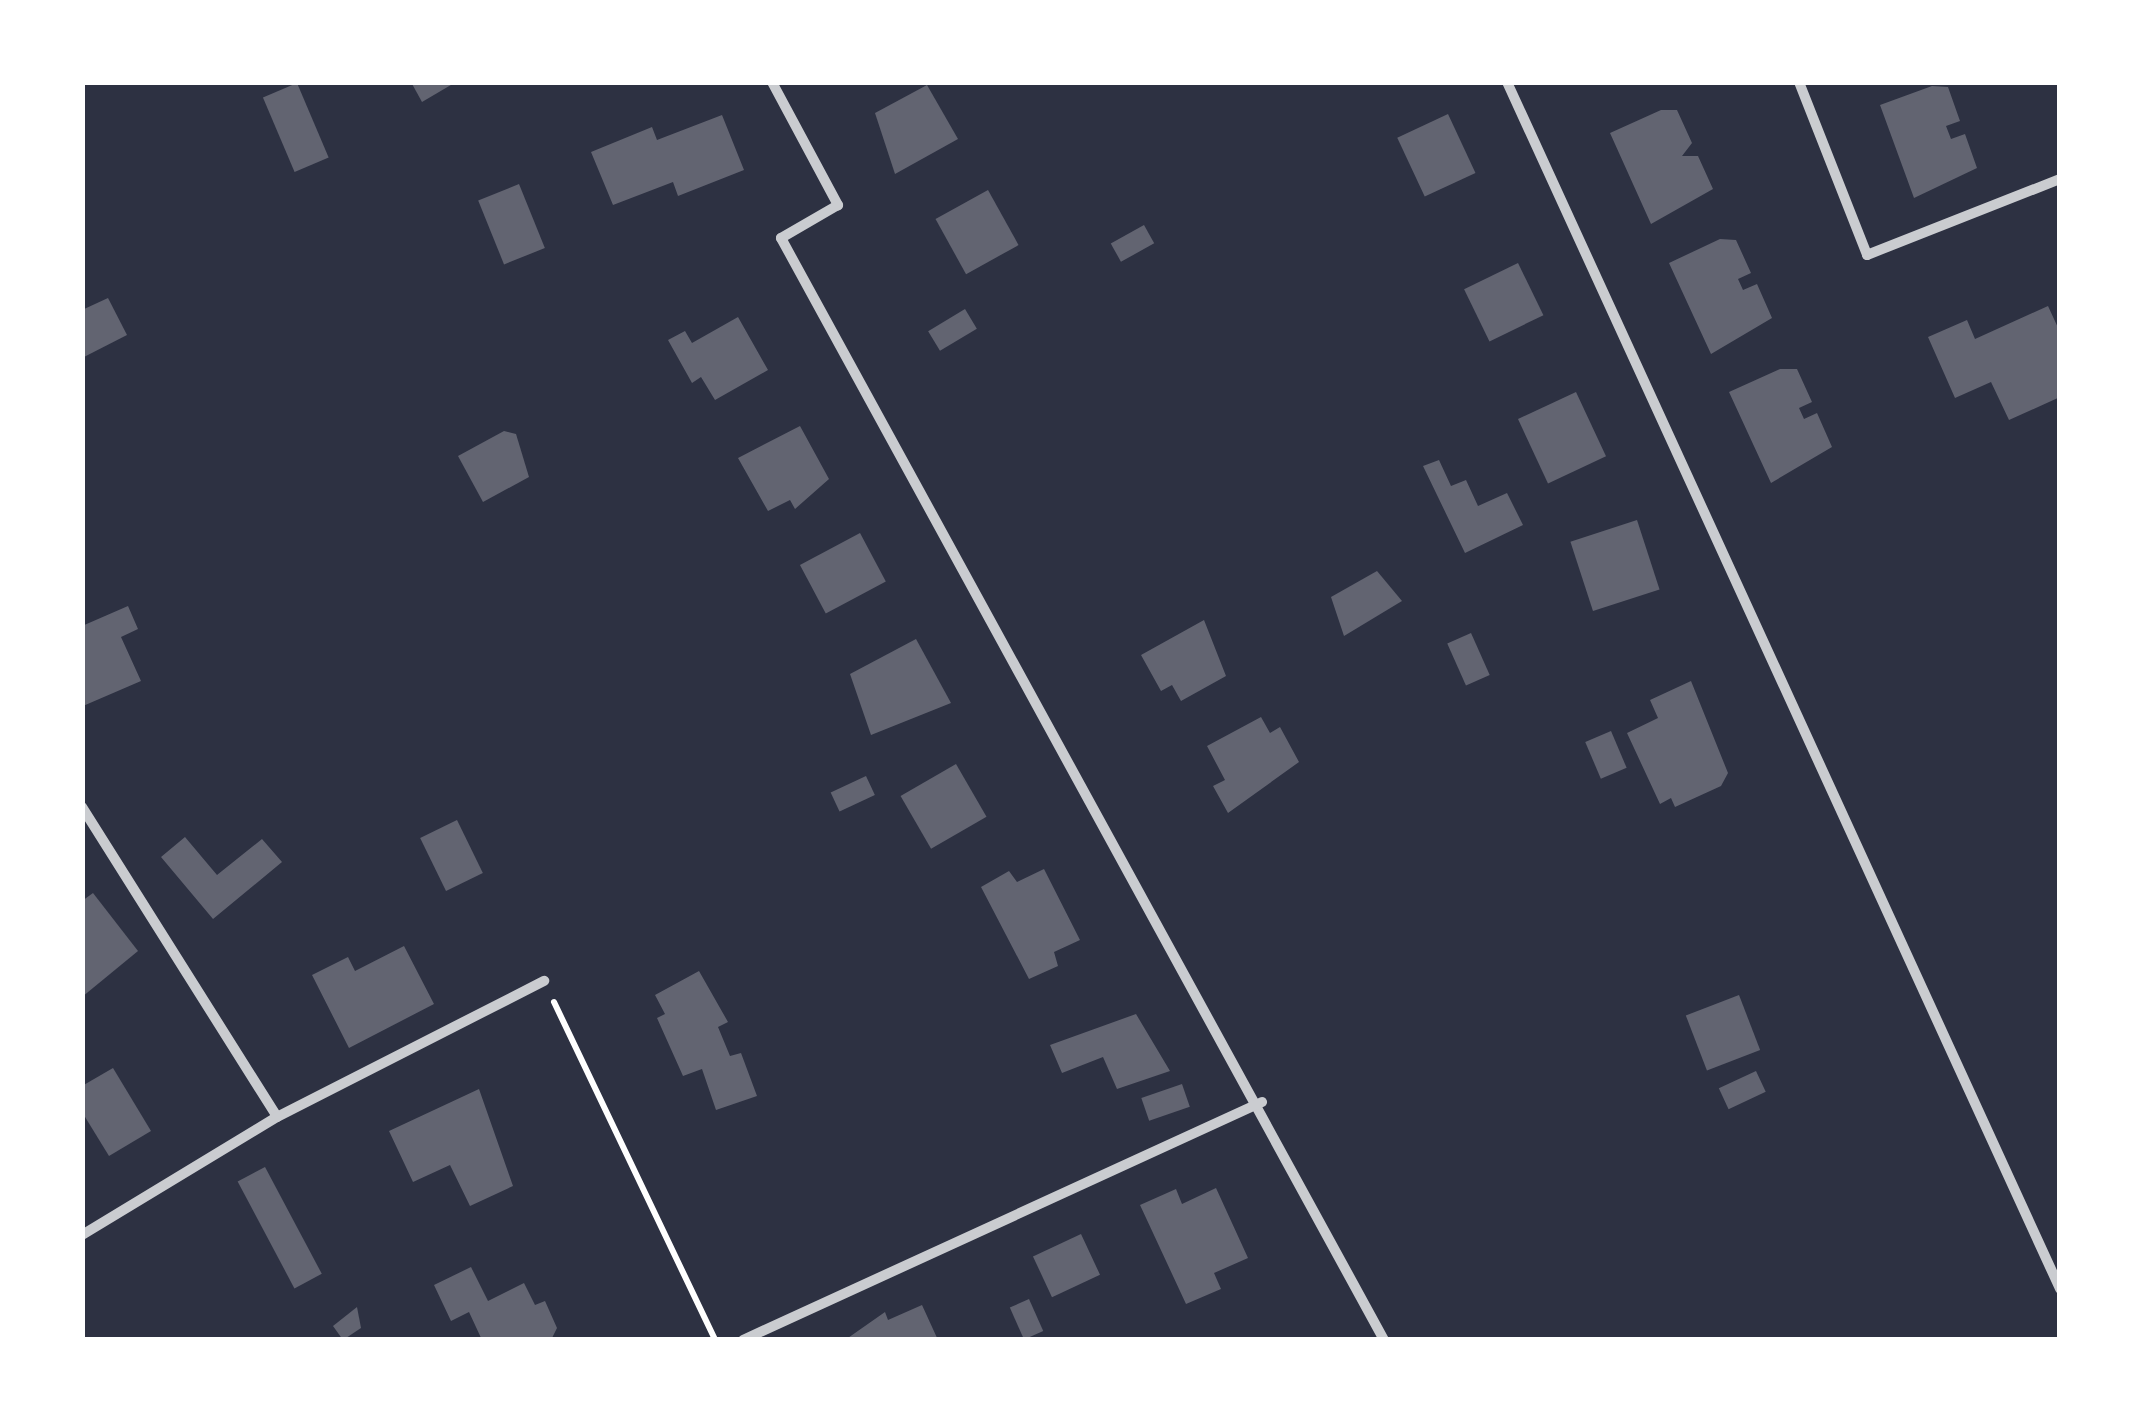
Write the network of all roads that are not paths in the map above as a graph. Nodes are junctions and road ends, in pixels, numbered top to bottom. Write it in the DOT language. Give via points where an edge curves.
graph roads {
  1 [pos="772,82"];
  2 [pos="1507,82"];
  3 [pos="1799,82"];
  4 [pos="2060,180"];
  5 [pos="82,807"];
  6 [pos="544,981"];
  7 [pos="1262,1102"];
  8 [pos="277,1117"];
  9 [pos="82,1235"];
  10 [pos="2060,1288"];
  11 [pos="743,1340"];
  12 [pos="1384,1340"];
  1 -- 7 [label="street" via="838,205 781,238"];
  2 -- 10 [label="street"];
  3 -- 4 [label="street" via="1867,255"];
  5 -- 8 [label="street"];
  6 -- 8 [label="street"];
  7 -- 11 [label="street"];
  7 -- 12 [label="street"];
  8 -- 9 [label="street"];
}
